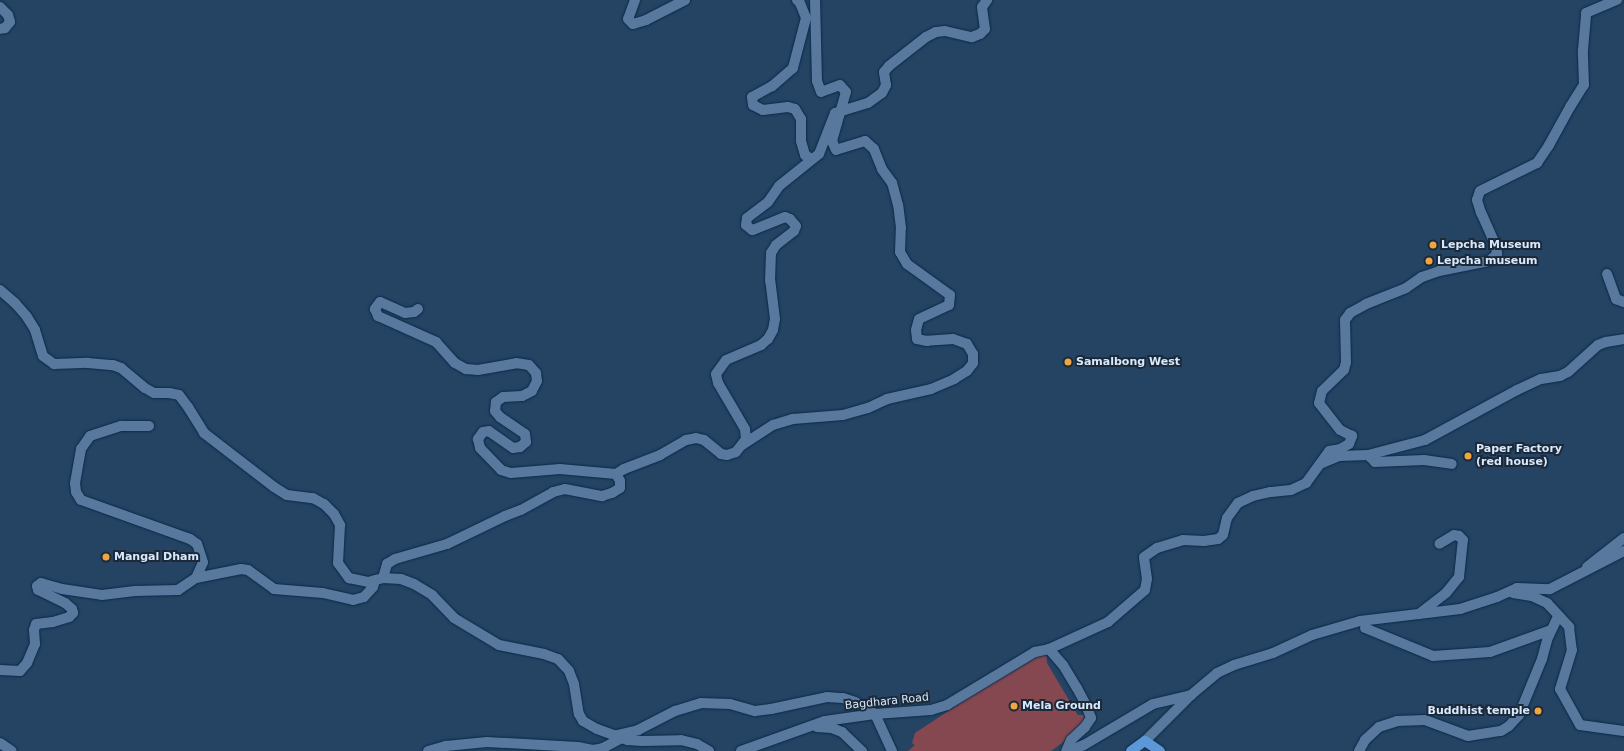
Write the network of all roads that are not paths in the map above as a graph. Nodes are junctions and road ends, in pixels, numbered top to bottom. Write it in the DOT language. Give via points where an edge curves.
graph roads {
  1 [pos="635,0"];
  2 [pos="685,0"];
  3 [pos="797,0"];
  4 [pos="815,0"];
  5 [pos="987,0"];
  6 [pos="1617,0"];
  7 [pos="0,7"];
  8 [pos="0,29"];
  9 [pos="841,110"];
  10 [pos="812,159"];
  11 [pos="1607,274"];
  12 [pos="0,290"];
  13 [pos="1624,302"];
  14 [pos="418,309"];
  15 [pos="1624,339"];
  16 [pos="149,426"];
  17 [pos="742,445"];
  18 [pos="1368,456"];
  19 [pos="1320,464"];
  20 [pos="1452,464"];
  21 [pos="616,474"];
  22 [pos="1624,538"];
  23 [pos="1439,544"];
  24 [pos="1624,550"];
  25 [pos="196,578"];
  26 [pos="379,579"];
  27 [pos="1570,581"];
  28 [pos="1505,593"];
  29 [pos="1419,614"];
  30 [pos="1558,616"];
  31 [pos="1365,628"];
  32 [pos="1551,630"];
  33 [pos="1049,649"];
  34 [pos="0,670"];
  35 [pos="1191,695"];
  36 [pos="875,714"];
  37 [pos="809,726"];
  38 [pos="1624,731"];
  39 [pos="618,736"];
  40 [pos="1145,742"];
  41 [pos="0,743"];
  42 [pos="12,751"];
  43 [pos="428,751"];
  44 [pos="709,751"];
  45 [pos="741,751"];
  46 [pos="862,751"];
  47 [pos="892,751"];
  48 [pos="1066,751"];
  49 [pos="1069,751"];
  50 [pos="1131,751"];
  51 [pos="1160,751"];
  52 [pos="1359,751"];
  1 -- 2 [label="street" via="628,19 633,24"];
  3 -- 10 [label="street" via="806,18 793,68 772,86 752,97 753,105 764,110 795,109 800,119 801,141 805,155"];
  4 -- 9 [label="street" via="817,81 821,92 840,86 846,92"];
  5 -- 9 [label="street" via="982,7 985,29 980,34 972,37 946,31 926,37 884,72 886,85 882,93 868,103"];
  6 -- 19 [label="street" via="1586,14 1584,85 1537,163 1480,191 1477,200 1497,254 1489,261 1422,277 1406,288 1366,304 1350,313 1344,320 1344,370 1322,391 1319,403 1340,430 1352,436 1349,444 1329,451"];
  7 -- 8 [label="street" via="8,15 10,22 5,28"];
  9 -- 10 [label="street" via="832,118 819,154"];
  9 -- 17 [label="street" via="832,141 836,150 865,141 874,149 882,169 892,183 898,205 901,228 900,252 907,264 950,295 949,304 919,319 917,339 953,339 967,344 973,354 973,363 967,371 931,389 887,399 843,415 793,419 773,425"];
  10 -- 17 [label="street" via="779,186 768,202 746,220 746,225 752,230 785,217 796,226 771,253 770,281 774,319 768,339 761,345 726,360 716,374 718,383 745,430 746,439"];
  11 -- 13 [label="street" via="1616,299"];
  12 -- 26 [label="street" via="27,317 35,330 43,356 54,364 113,365 121,368 154,393 179,395 204,433 274,487 287,495 313,498 334,514 340,525 338,563 349,578 358,581"];
  14 -- 21 [label="street" via="414,312 405,312 380,302 375,309 378,316 436,342 455,364 466,369 478,370 516,363 529,365 536,372 537,381 532,391 522,396 503,397 496,402 495,411 525,434 526,442 520,447 513,448 490,431 482,432 478,439 480,448 501,470 511,473 568,469"];
  15 -- 18 [label="street" via="1598,345 1568,372 1541,379 1517,390 1434,436"];
  16 -- 25 [label="street" via="121,426 90,436 81,449 74,483 76,492 81,500 190,539 197,544 203,562"];
  17 -- 21 [label="street" via="736,452 721,454 704,440 686,440 660,456"];
  18 -- 19 [label="street" via="1339,456"];
  18 -- 20 [label="street" via="1375,462 1424,460"];
  19 -- 33 [label="street, Bagdhara Road" via="1306,483 1291,490 1253,496 1238,503 1226,518 1223,535 1218,539 1183,540 1156,548 1144,557 1147,579 1145,590 1108,622"];
  21 -- 26 [label="street" via="620,488 612,493 602,496 565,489 553,492 521,510 447,544 394,559 387,564"];
  22 -- 27 [label="street"];
  23 -- 29 [label="street" via="1454,536 1459,536 1463,540 1460,577 1446,593"];
  24 -- 27 [label="street"];
  25 -- 26 [label="street" via="241,569 248,570 274,589 323,593 353,600 364,597"];
  25 -- 34 [label="street" via="178,590 102,595 41,583 37,586 38,590 65,604 73,613 69,617 53,622 36,624 35,644 27,663 20,671"];
  26 -- 39 [label="street" via="401,579 414,584 432,595 454,618 499,645 558,659 570,671 578,714 583,721"];
  27 -- 28 [label="street" via="1550,589 1517,588"];
  28 -- 29 [label="street" via="1497,598 1460,609"];
  28 -- 30 [label="street" via="1532,596 1547,603"];
  29 -- 35 [label="street" via="1360,621 1312,635 1273,653 1217,673"];
  30 -- 32 [label="street"];
  30 -- 38 [label="street" via="1569,627 1572,650 1560,689 1580,725"];
  31 -- 32 [label="street" via="1433,656 1490,652"];
  32 -- 52 [label="street" via="1519,715 1509,726 1501,731 1468,736 1426,720 1398,721 1379,726 1365,740"];
  33 -- 36 [label="street, Bagdhara Road" via="1035,652 1013,664 947,705 931,710"];
  33 -- 48 [label="street" via="1077,688 1090,718 1085,728 1071,740"];
  35 -- 40 [label="street"];
  35 -- 49 [label="street" via="1153,704 1084,745"];
  36 -- 37 [label="street, Bagdhara Road" via="825,721"];
  36 -- 39 [label="street" via="843,698 827,697 754,710 730,704 701,703 675,711 638,730"];
  36 -- 47 [label="street"];
  37 -- 45 [label="street, Bagdhara Road"];
  37 -- 46 [label="street" via="832,728 842,732"];
  39 -- 43 [label="street" via="603,748 592,750 487,742 446,746"];
  39 -- 44 [label="street" via="642,742 681,740 697,744"];
  40 -- 50 [label="main road"];
  40 -- 51 [label="main road"];
  41 -- 42 [label="street"];
}
